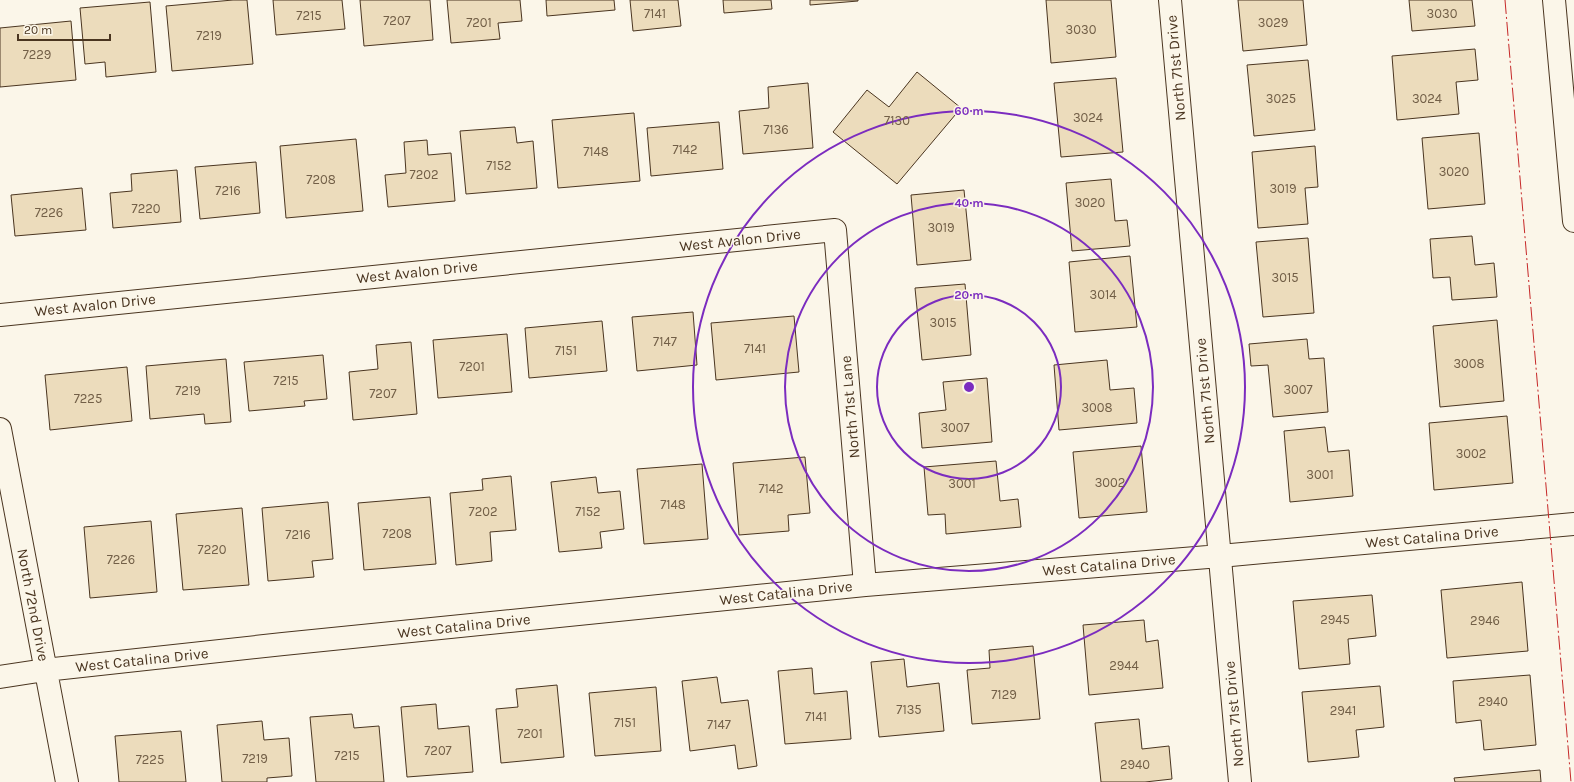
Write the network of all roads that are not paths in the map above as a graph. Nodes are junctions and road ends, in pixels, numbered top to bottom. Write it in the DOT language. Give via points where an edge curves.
graph roads {
  1 [pos="1170,0"];
  2 [pos="1554,0"];
  3 [pos="1572,165"];
  4 [pos="1574,221"];
  5 [pos="835,230"];
  6 [pos="0,315"];
  7 [pos="0,428"];
  8 [pos="1574,524"];
  9 [pos="1220,556"];
  10 [pos="865,585"];
  11 [pos="45,670"];
  12 [pos="0,677"];
  13 [pos="67,782"];
  14 [pos="1240,782"];
  1 -- 9 [label="street, North 71st Drive"];
  2 -- 3 [label="street"];
  3 -- 4 [label="street"];
  5 -- 6 [label="street, West Avalon Drive"];
  5 -- 10 [label="street, North 71st Lane"];
  7 -- 11 [label="street, North 72nd Drive"];
  8 -- 9 [label="street, West Catalina Drive"];
  9 -- 10 [label="street, West Catalina Drive"];
  9 -- 14 [label="street, North 71st Drive"];
  10 -- 11 [label="street, West Catalina Drive"];
  11 -- 12 [label="street, West Catalina Drive"];
  11 -- 13 [label="street, North 72nd Drive"];
}
